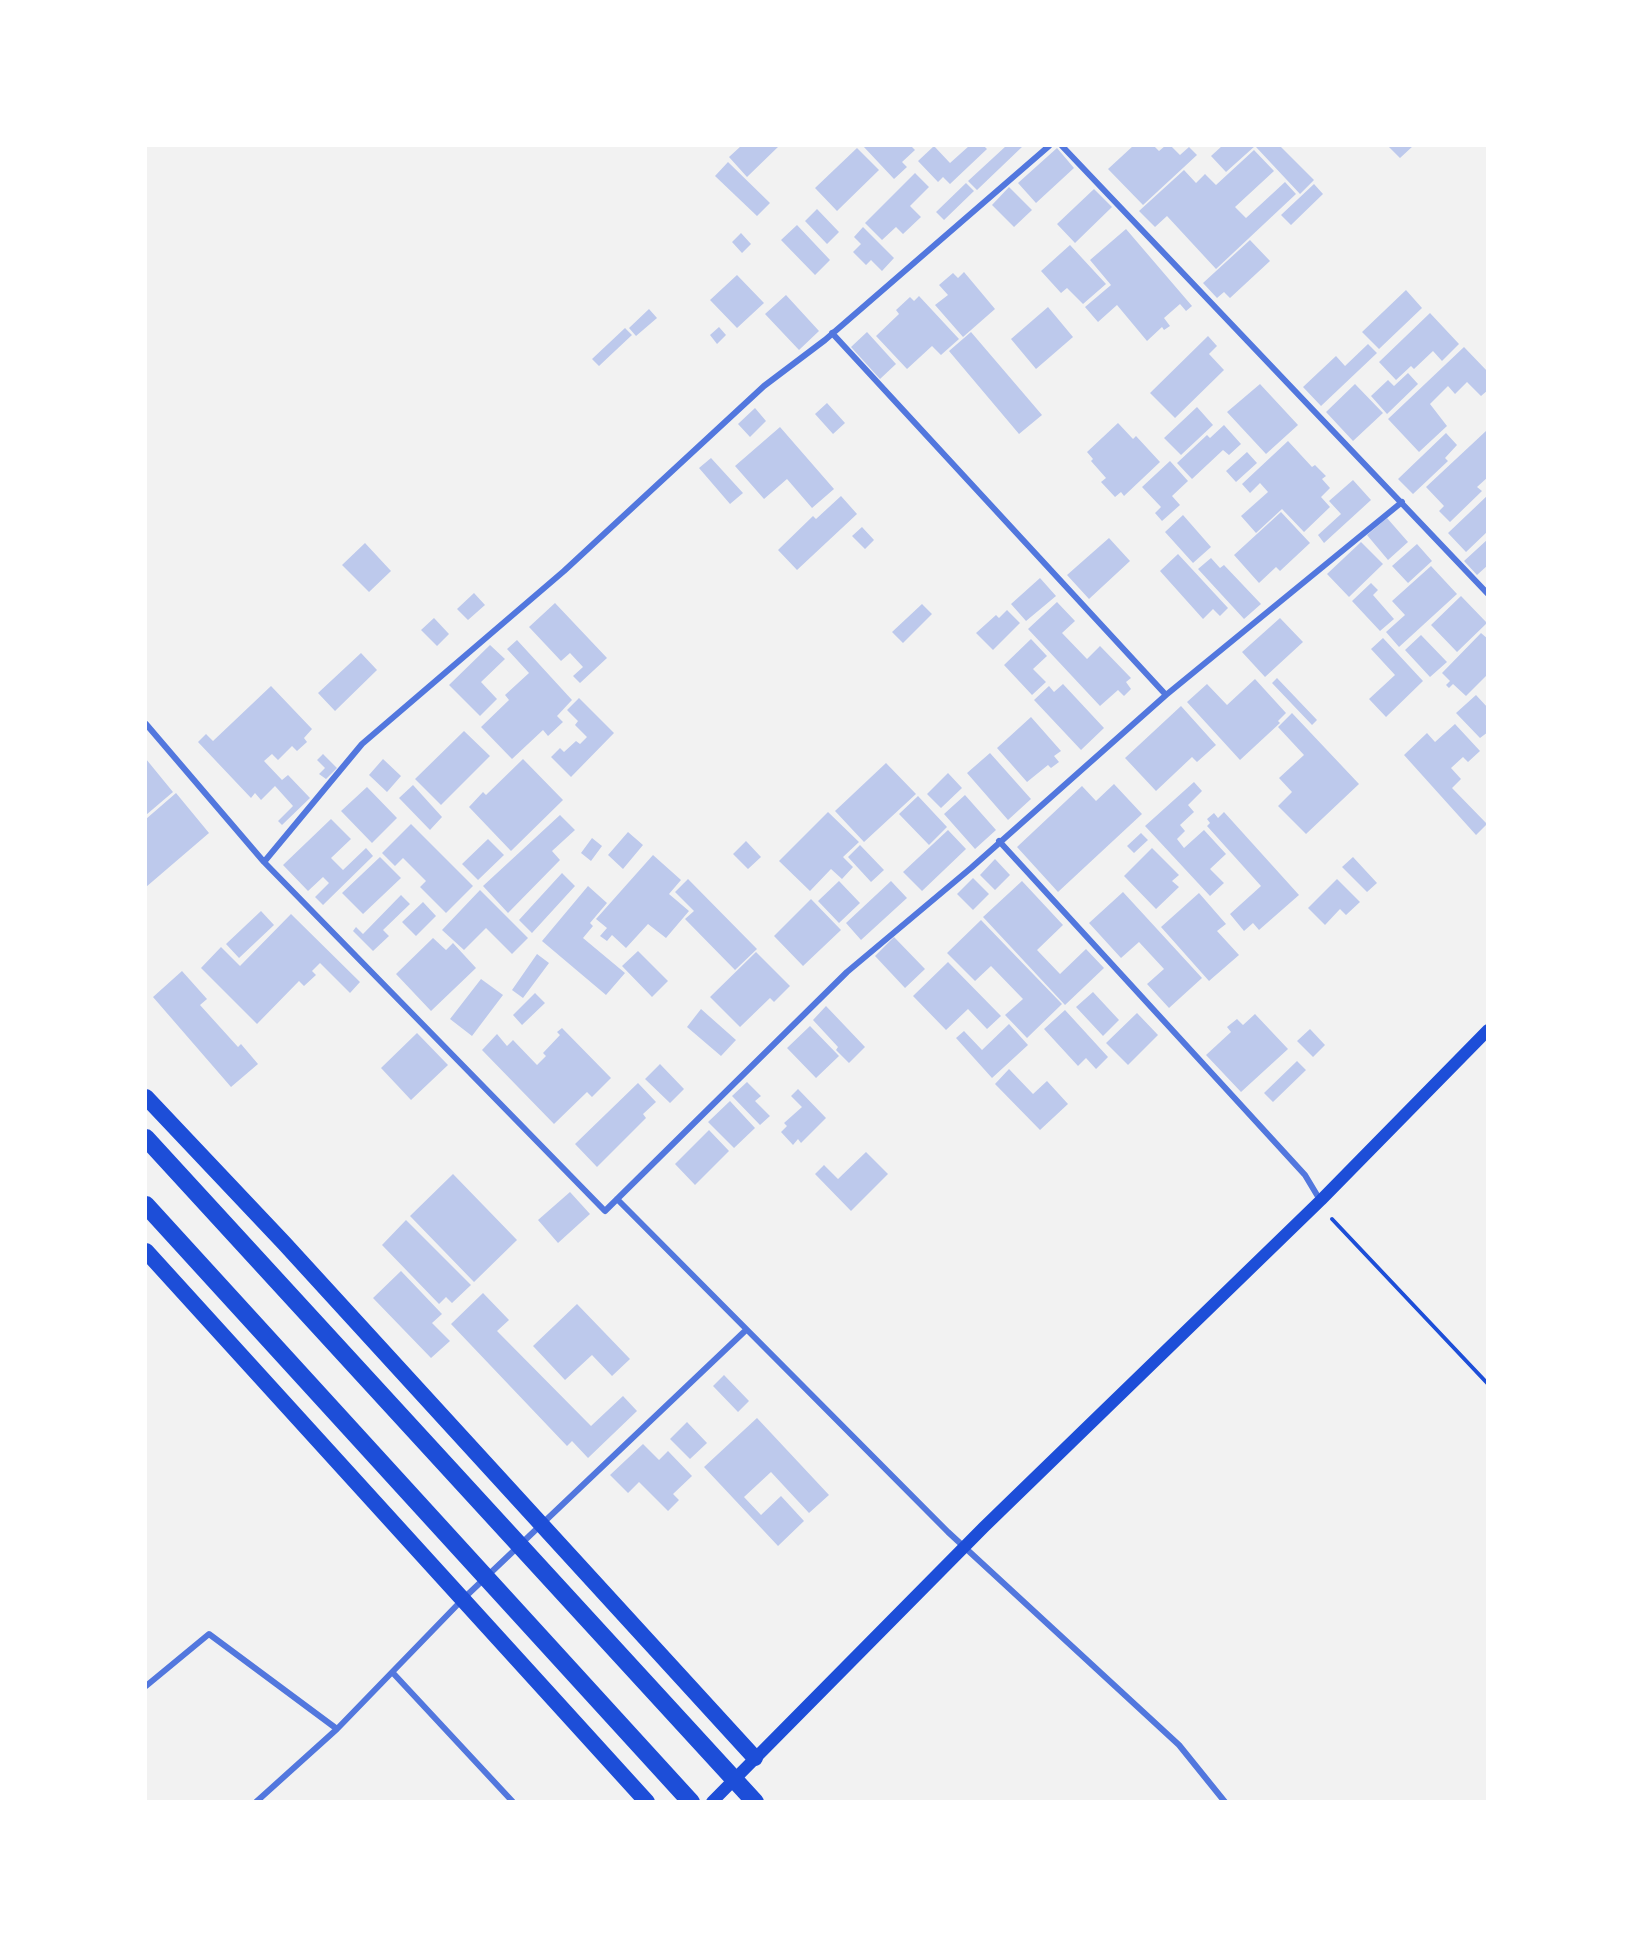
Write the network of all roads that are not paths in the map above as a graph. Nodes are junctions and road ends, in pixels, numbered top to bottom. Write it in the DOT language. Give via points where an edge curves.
graph roads {
  1 [pos="1049,146"];
  2 [pos="1062,146"];
  3 [pos="832,333"];
  4 [pos="1402,502"];
  5 [pos="1488,594"];
  6 [pos="1166,695"];
  7 [pos="146,724"];
  8 [pos="999,841"];
  9 [pos="264,862"];
  10 [pos="1488,1030"];
  11 [pos="146,1097"];
  12 [pos="146,1138"];
  13 [pos="617,1199"];
  14 [pos="1320,1200"];
  15 [pos="146,1205"];
  16 [pos="146,1251"];
  17 [pos="746,1330"];
  18 [pos="541,1526"];
  19 [pos="965,1547"];
  20 [pos="463,1599"];
  21 [pos="393,1673"];
  22 [pos="146,1686"];
  23 [pos="337,1729"];
  24 [pos="755,1758"];
  25 [pos="256,1802"];
  26 [pos="513,1802"];
  27 [pos="647,1802"];
  28 [pos="691,1802"];
  29 [pos="712,1802"];
  30 [pos="755,1802"];
  31 [pos="1225,1802"];
  1 -- 3 [label="street"];
  2 -- 4 [label="street"];
  3 -- 6 [label="street"];
  3 -- 9 [label="street" via="764,386 564,571 362,744"];
  4 -- 5 [label="street"];
  4 -- 6 [label="street"];
  6 -- 8 [label="street"];
  7 -- 9 [label="street"];
  8 -- 13 [label="street" via="847,972"];
  8 -- 14 [label="street" via="1305,1175"];
  9 -- 13 [label="street" via="605,1210"];
  10 -- 14 [label="main road"];
  11 -- 18 [label="highway"];
  12 -- 30 [label="highway"];
  13 -- 17 [label="street"];
  14 -- 19 [label="main road"];
  15 -- 28 [label="highway"];
  16 -- 20 [label="highway"];
  17 -- 18 [label="street"];
  17 -- 19 [label="street"];
  18 -- 20 [label="street"];
  18 -- 24 [label="highway"];
  19 -- 24 [label="main road"];
  19 -- 31 [label="street" via="1179,1745"];
  20 -- 21 [label="street"];
  20 -- 27 [label="highway"];
  21 -- 23 [label="street"];
  21 -- 26 [label="street"];
  22 -- 23 [label="street" via="209,1634"];
  23 -- 25 [label="street"];
  24 -- 29 [label="main road"];
}
